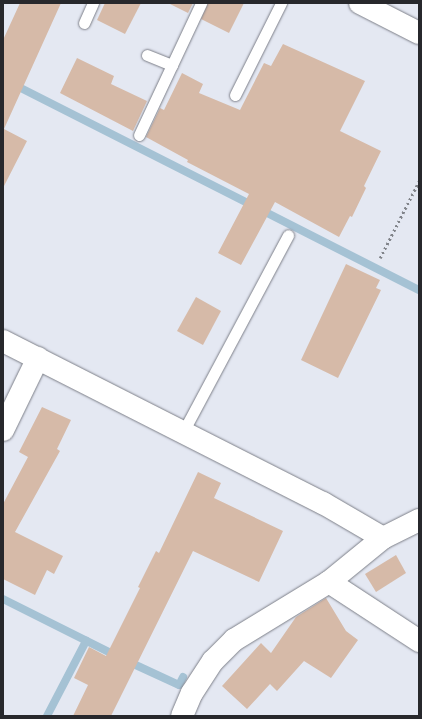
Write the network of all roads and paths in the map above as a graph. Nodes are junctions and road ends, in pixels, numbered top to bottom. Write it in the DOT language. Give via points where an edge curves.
graph roads {
  1 [pos="94,3"];
  2 [pos="201,3"];
  3 [pos="282,3"];
  4 [pos="360,3"];
  5 [pos="84,23"];
  6 [pos="419,33"];
  7 [pos="147,55"];
  8 [pos="172,65"];
  9 [pos="235,95"];
  10 [pos="139,135"];
  11 [pos="419,181"];
  12 [pos="288,235"];
  13 [pos="380,258"];
  14 [pos="3,341"];
  15 [pos="38,358"];
  16 [pos="3,430"];
  17 [pos="183,432"];
  18 [pos="419,520"];
  19 [pos="383,538"];
  20 [pos="328,582"];
  21 [pos="419,641"];
  22 [pos="182,716"];
  1 -- 5 [label="lane"];
  2 -- 8 [label="lane"];
  3 -- 9 [label="lane"];
  4 -- 6 [label="street"];
  7 -- 8 [label="lane"];
  8 -- 10 [label="lane"];
  11 -- 13 [label="path"];
  12 -- 17 [label="lane"];
  14 -- 15 [label="street"];
  15 -- 16 [label="street"];
  15 -- 17 [label="street"];
  17 -- 19 [label="street" via="323,503"];
  18 -- 19 [label="street"];
  19 -- 20 [label="street"];
  20 -- 21 [label="street"];
  20 -- 22 [label="street" via="234,640 213,661 192,692"];
}
